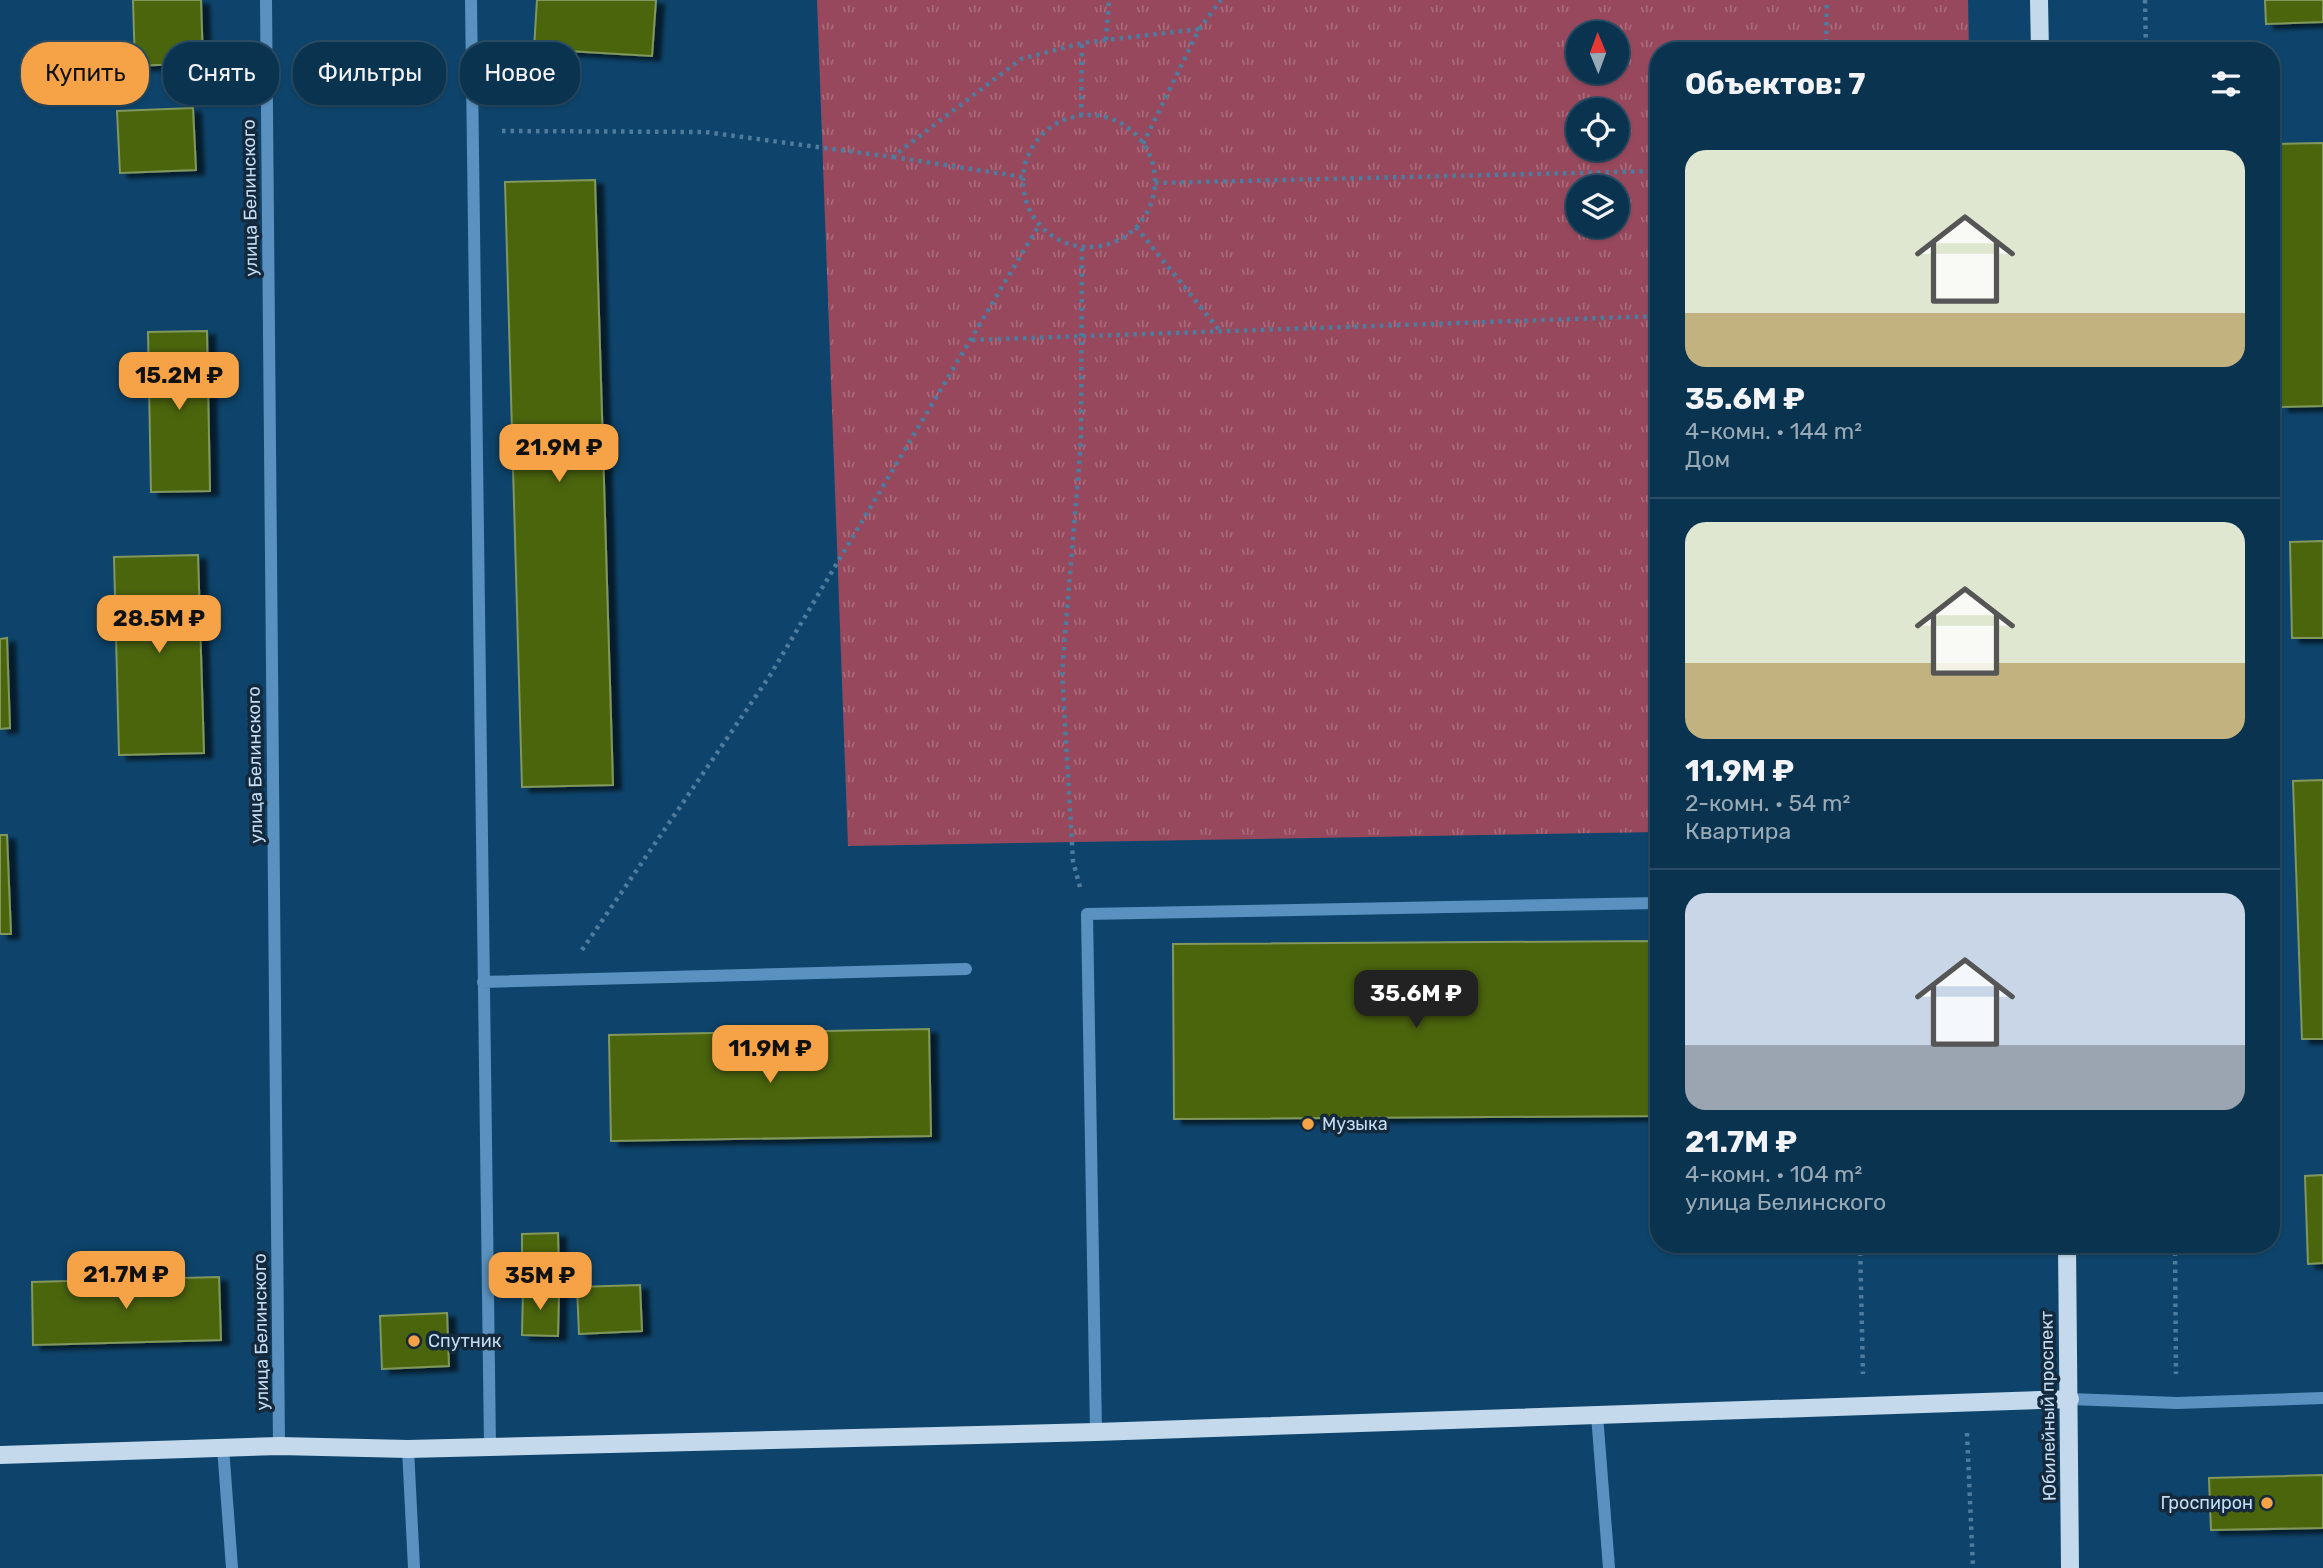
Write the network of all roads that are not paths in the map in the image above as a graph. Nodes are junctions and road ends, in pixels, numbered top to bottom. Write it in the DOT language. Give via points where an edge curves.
graph roads {
  1 [pos="265,0"];
  2 [pos="471,0"];
  3 [pos="2039,0"];
  4 [pos="2040,42"];
  5 [pos="1650,903"];
  6 [pos="966,969"];
  7 [pos="483,982"];
  8 [pos="2067,1253"];
  9 [pos="2323,1398"];
  10 [pos="2070,1399"];
  11 [pos="1597,1415"];
  12 [pos="1096,1432"];
  13 [pos="279,1446"];
  14 [pos="490,1446"];
  15 [pos="223,1447"];
  16 [pos="408,1448"];
  17 [pos="0,1455"];
  18 [pos="232,1568"];
  19 [pos="414,1568"];
  20 [pos="1609,1568"];
  21 [pos="2070,1568"];
  1 -- 13 [label="street, улица Белинского"];
  2 -- 7 [label="street"];
  3 -- 4 [label="main road"];
  5 -- 12 [label="street" via="1087,914"];
  6 -- 7 [label="street"];
  7 -- 14 [label="street"];
  8 -- 10 [label="main road, Юбилейный проспект"];
  9 -- 10 [label="street" via="2177,1403"];
  10 -- 11 [label="main road"];
  10 -- 21 [label="main road, Юбилейный проспект"];
  11 -- 12 [label="main road"];
  11 -- 20 [label="street"];
  12 -- 14 [label="main road"];
  13 -- 15 [label="main road"];
  13 -- 16 [label="main road"];
  14 -- 16 [label="main road"];
  15 -- 17 [label="main road"];
  15 -- 18 [label="street"];
  16 -- 19 [label="street"];
}
